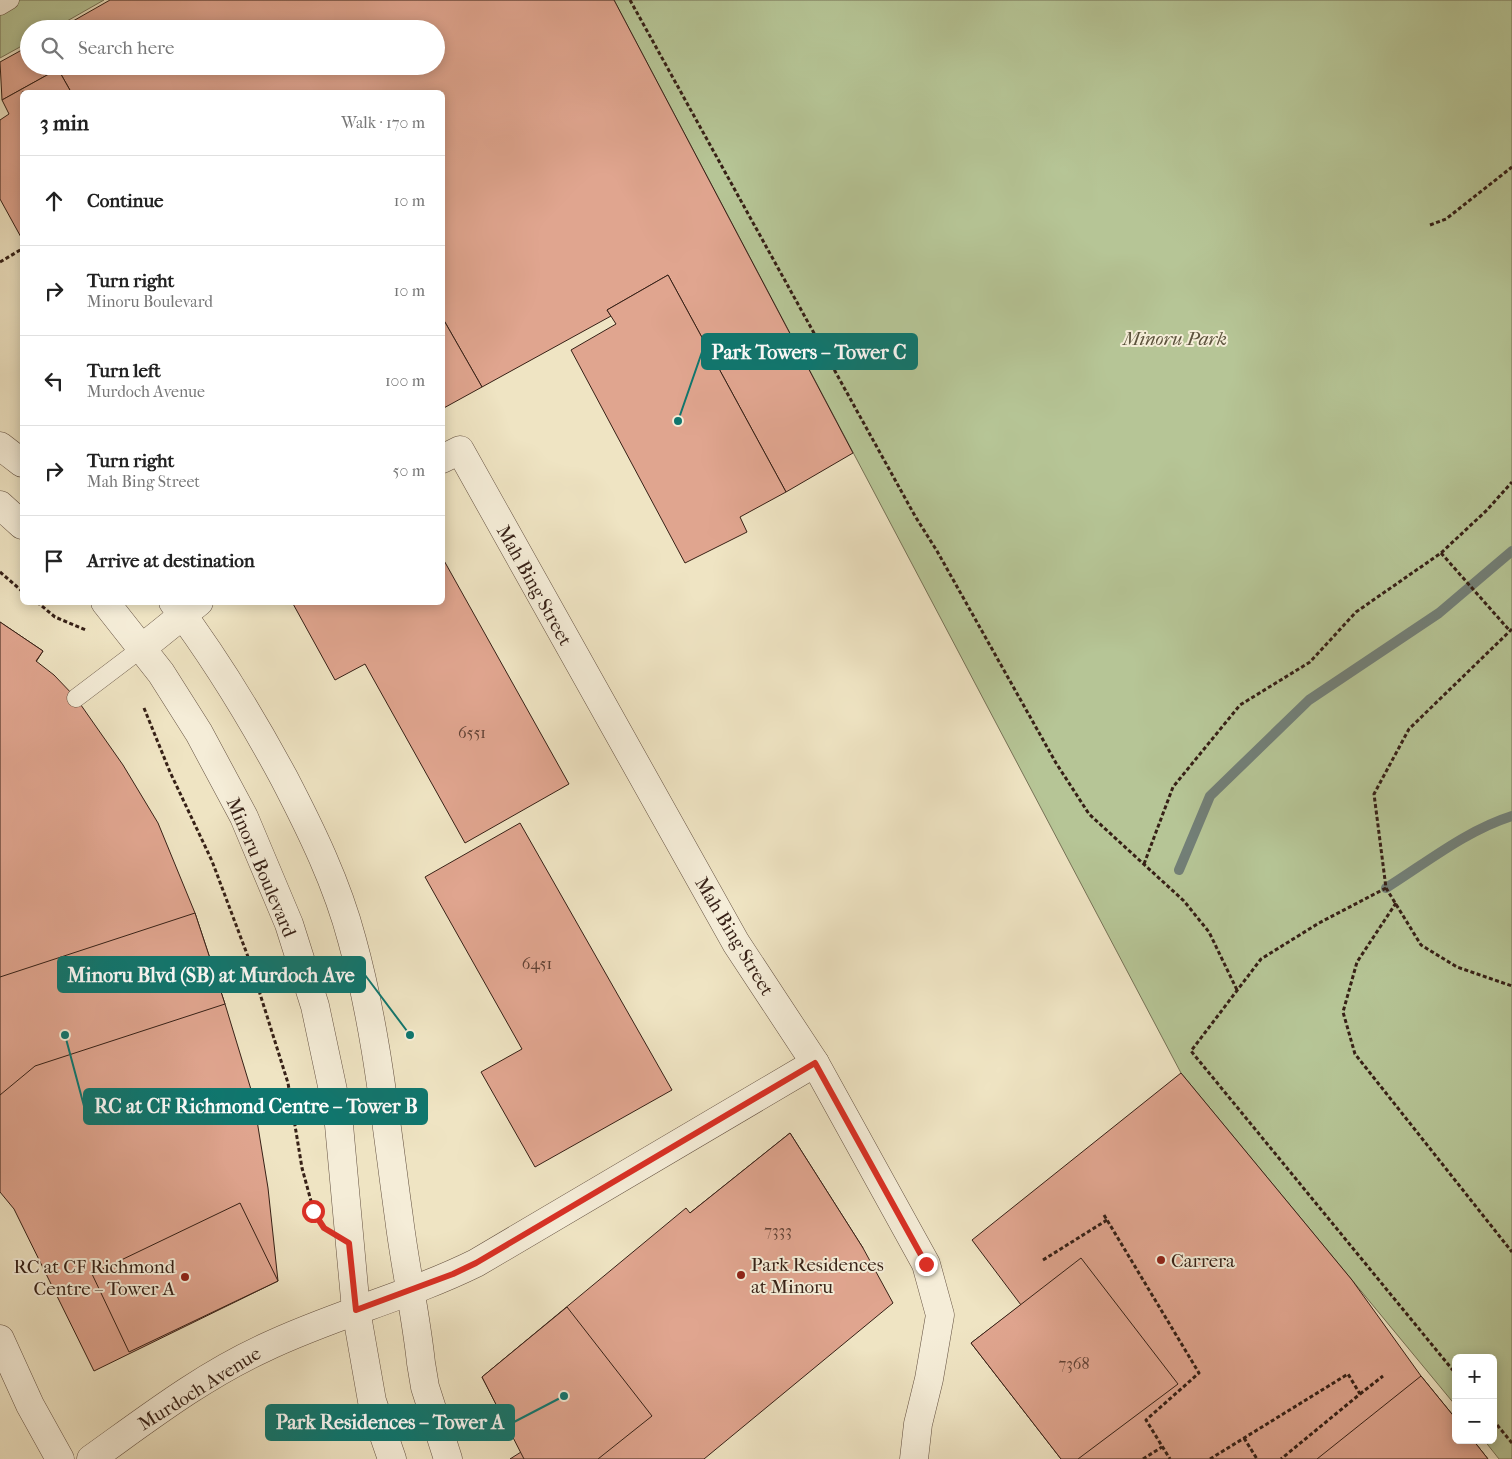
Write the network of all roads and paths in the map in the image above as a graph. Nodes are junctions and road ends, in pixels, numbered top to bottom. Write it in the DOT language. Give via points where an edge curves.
graph roads {
  1 [pos="10,0"];
  2 [pos="630,0"];
  3 [pos="0,6"];
  4 [pos="1512,167"];
  5 [pos="1430,225"];
  6 [pos="20,250"];
  7 [pos="0,262"];
  8 [pos="0,446"];
  9 [pos="445,458"];
  10 [pos="20,461"];
  11 [pos="1512,482"];
  12 [pos="0,505"];
  13 [pos="20,523"];
  14 [pos="1441,553"];
  15 [pos="0,572"];
  16 [pos="20,589"];
  17 [pos="41,605"];
  18 [pos="107,605"];
  19 [pos="185,607"];
  20 [pos="1511,630"];
  21 [pos="142,648"];
  22 [pos="119,665"];
  23 [pos="76,698"];
  24 [pos="1144,864"];
  25 [pos="1386,888"];
  26 [pos="1396,903"];
  27 [pos="1512,986"];
  28 [pos="1237,990"];
  29 [pos="815,1063"];
  30 [pos="1104,1215"];
  31 [pos="1107,1220"];
  32 [pos="349,1243"];
  33 [pos="1512,1252"];
  34 [pos="1043,1260"];
  35 [pos="410,1290"];
  36 [pos="356,1310"];
  37 [pos="0,1338"];
  38 [pos="1452,1369"];
  39 [pos="1383,1376"];
  40 [pos="1360,1394"];
  41 [pos="1497,1425"];
  42 [pos="1244,1438"];
  43 [pos="1512,1443"];
  44 [pos="1162,1447"];
  45 [pos="60,1459"];
  46 [pos="91,1459"];
  47 [pos="392,1459"];
  48 [pos="448,1459"];
  49 [pos="914,1459"];
  50 [pos="1143,1459"];
  51 [pos="1170,1459"];
  52 [pos="1210,1459"];
  53 [pos="1257,1459"];
  54 [pos="1281,1459"];
  1 -- 3 [label="lane"];
  2 -- 24 [label="path" via="915,516 1056,763 1089,814"];
  4 -- 5 [label="path" via="1446,219"];
  6 -- 7 [label="path"];
  8 -- 10 [label="street"];
  9 -- 29 [label="street, Mah Bing Street" via="460,450 736,943"];
  11 -- 14 [label="path"];
  12 -- 13 [label="street"];
  14 -- 20 [label="path"];
  14 -- 24 [label="path" via="1356,612 1310,662 1240,705 1173,788"];
  15 -- 16 [label="path"];
  17 -- 22 [label="path" via="55,617 90,631"];
  18 -- 21 [label="street, Minoru Boulevard"];
  19 -- 21 [label="street"];
  19 -- 35 [label="street" via="203,642 248,711 305,817 335,886 368,1005"];
  20 -- 25 [label="path" via="1409,729 1374,794"];
  21 -- 22 [label="lane"];
  21 -- 32 [label="street, Minoru Boulevard" via="199,733 244,817 289,924 315,1006 338,1114"];
  22 -- 23 [label="lane"];
  22 -- 32 [label="path" via="137,691 212,861 250,962 288,1083 302,1168 313,1211 324,1228"];
  24 -- 28 [label="path" via="1184,901 1209,932"];
  25 -- 26 [label="path"];
  25 -- 28 [label="path" via="1319,923 1261,960"];
  26 -- 27 [label="path" via="1421,945 1457,967"];
  26 -- 33 [label="path" via="1357,962 1343,1012 1355,1054"];
  28 -- 38 [label="path" via="1191,1052"];
  29 -- 35 [label="street, Murdoch Avenue" via="476,1263"];
  29 -- 49 [label="street, Mah Bing Street" via="926,1264 940,1315"];
  30 -- 31 [label="path"];
  31 -- 34 [label="path"];
  31 -- 44 [label="path" via="1199,1373 1146,1420"];
  32 -- 36 [label="street, Minoru Boulevard"];
  35 -- 36 [label="street, Murdoch Avenue"];
  35 -- 48 [label="street" via="425,1387"];
  36 -- 46 [label="street, Murdoch Avenue" via="231,1364"];
  36 -- 47 [label="street, Minoru Boulevard" via="372,1400"];
  37 -- 45 [label="street" via="30,1405"];
  39 -- 40 [label="path"];
  40 -- 42 [label="path" via="1348,1374"];
  40 -- 54 [label="path"];
  41 -- 43 [label="path"];
  42 -- 52 [label="path"];
  42 -- 53 [label="path"];
  44 -- 50 [label="path"];
  44 -- 51 [label="path"];
}
